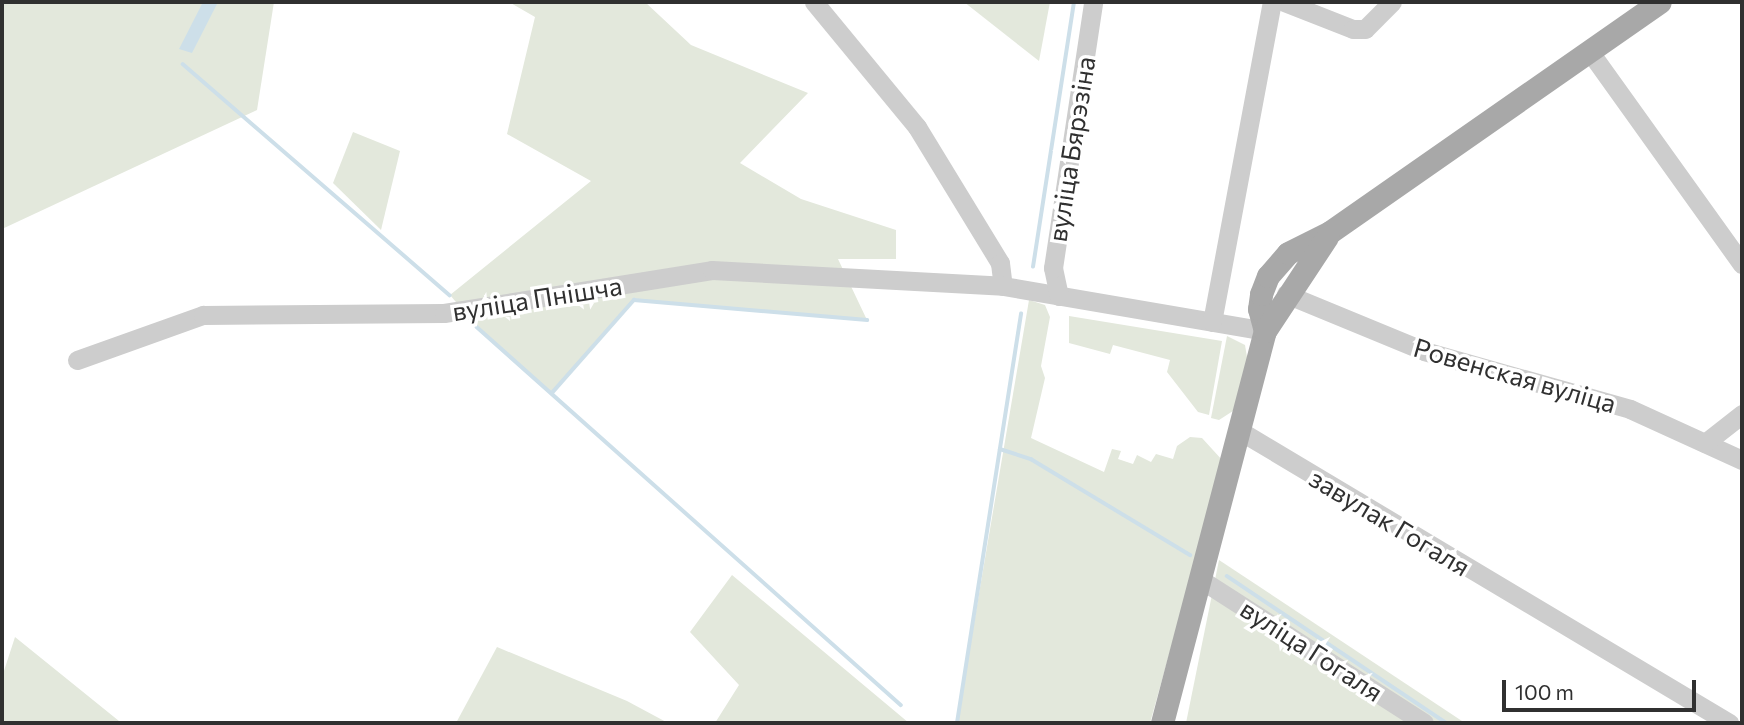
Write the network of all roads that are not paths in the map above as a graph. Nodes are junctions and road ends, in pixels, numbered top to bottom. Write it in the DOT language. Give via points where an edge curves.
graph roads {
  1 [pos="814,2"];
  2 [pos="1093,2"];
  3 [pos="1272,2"];
  4 [pos="1284,2"];
  5 [pos="1392,2"];
  6 [pos="1660,2"];
  7 [pos="1590,52"];
  8 [pos="1330,232"];
  9 [pos="1742,264"];
  10 [pos="1003,286"];
  11 [pos="1286,294"];
  12 [pos="1059,296"];
  13 [pos="1212,322"];
  14 [pos="1265,331"];
  15 [pos="77,360"];
  16 [pos="1742,414"];
  17 [pos="1240,431"];
  18 [pos="1705,443"];
  19 [pos="1742,460"];
  20 [pos="1200,579"];
  21 [pos="1162,723"];
  22 [pos="1424,723"];
  23 [pos="1729,723"];
  1 -- 10 [label="street" via="917,127 1000,263"];
  2 -- 12 [label="street, вуліца Бярэзіна" via="1052,268"];
  3 -- 13 [label="street"];
  4 -- 5 [label="street" via="1353,29 1365,29"];
  6 -- 7 [label="main road"];
  7 -- 8 [label="main road"];
  7 -- 9 [label="street"];
  8 -- 11 [label="main road"];
  8 -- 14 [label="main road" via="1288,253 1268,276 1259,309"];
  10 -- 12 [label="street, вуліца Пнішча"];
  10 -- 15 [label="street, вуліца Пнішча" via="712,270 444,313 202,315"];
  11 -- 14 [label="main road"];
  11 -- 18 [label="street, Ровенская вуліца" via="1424,351 1630,409"];
  12 -- 13 [label="street, вуліца Пнішча"];
  13 -- 14 [label="street, вуліца Пнішча"];
  14 -- 17 [label="main road"];
  16 -- 18 [label="street"];
  17 -- 20 [label="main road"];
  17 -- 23 [label="street, завулак Гогаля"];
  18 -- 19 [label="street, Ровенская вуліца"];
  20 -- 21 [label="main road"];
  20 -- 22 [label="street, вуліца Гогаля"];
}
